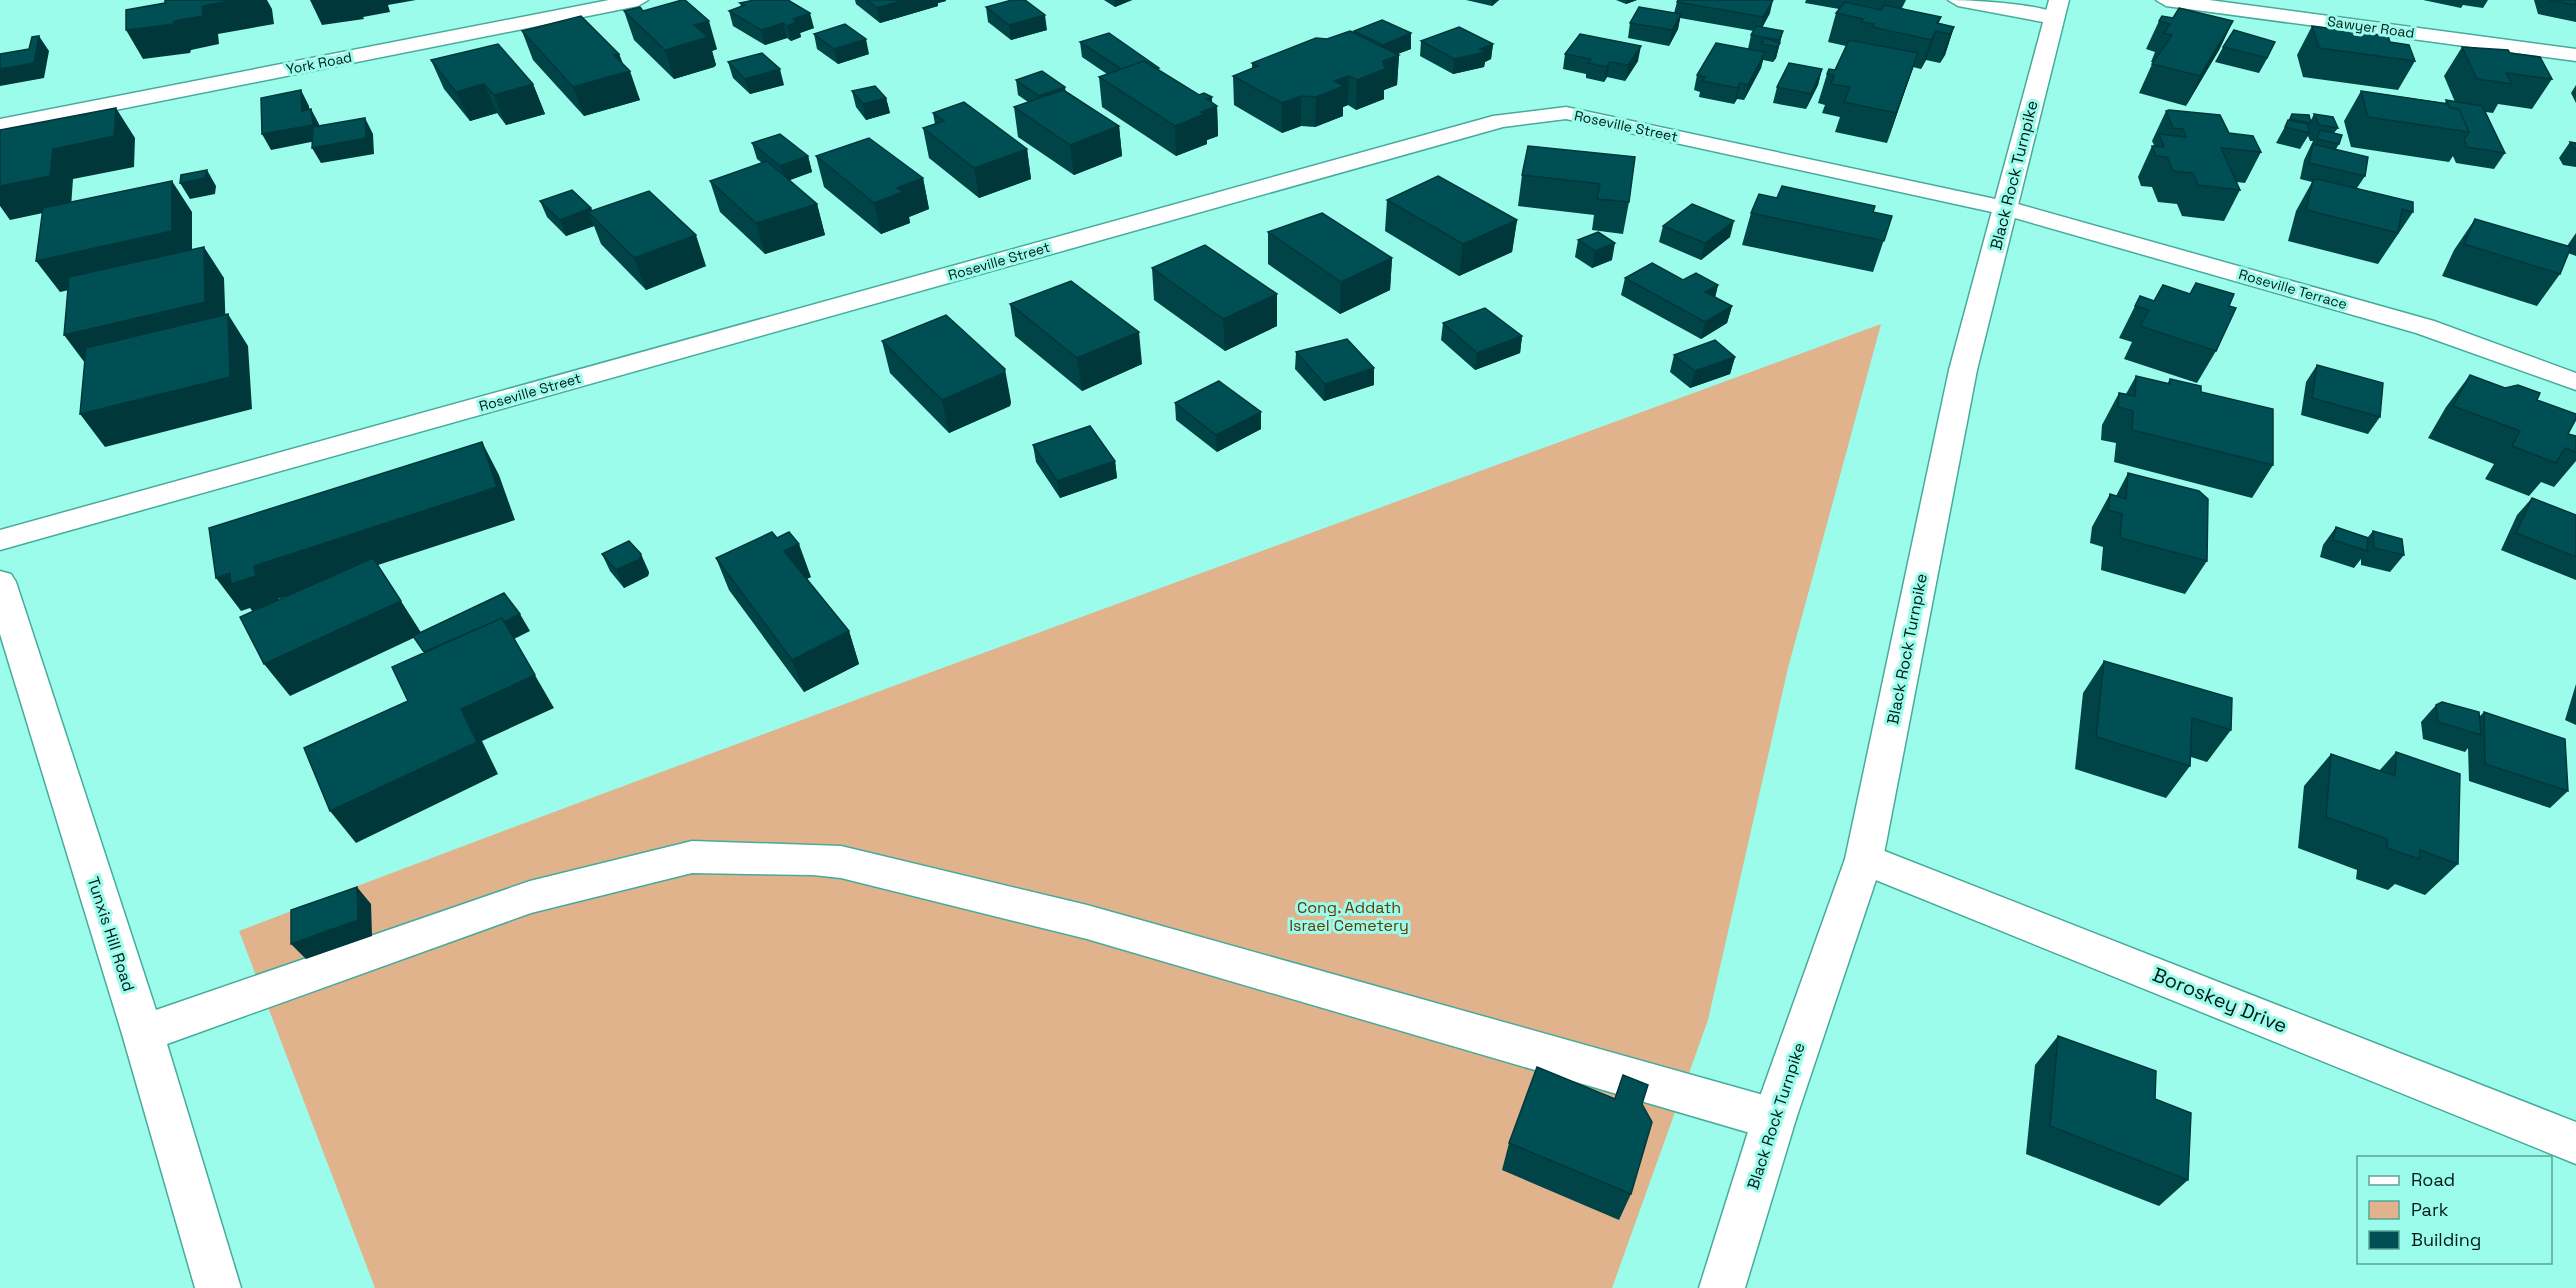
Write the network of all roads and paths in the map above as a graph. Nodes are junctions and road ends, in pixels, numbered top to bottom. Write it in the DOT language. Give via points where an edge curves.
graph roads {
  1 [pos="638,0"];
  2 [pos="1959,0"];
  3 [pos="2166,0"];
  4 [pos="2056,9"];
  5 [pos="2576,55"];
  6 [pos="0,126"];
  7 [pos="2006,208"];
  8 [pos="2576,382"];
  9 [pos="0,540"];
  10 [pos="0,582"];
  11 [pos="1864,859"];
  12 [pos="143,1035"];
  13 [pos="1774,1119"];
  14 [pos="2576,1143"];
  15 [pos="218,1288"];
  16 [pos="1722,1288"];
  1 -- 6 [label="street, York Road"];
  2 -- 4 [label="street"];
  3 -- 5 [label="street, Sawyer Road"];
  4 -- 7 [label="street, Black Rock Turnpike"];
  7 -- 8 [label="street, Roseville Terrace" via="2426,327"];
  7 -- 9 [label="street, Roseville Street" via="1566,113 1501,121"];
  7 -- 11 [label="street, Black Rock Turnpike" via="1964,370"];
  10 -- 12 [label="street, Tunxis Hill Road"];
  11 -- 13 [label="street, Black Rock Turnpike"];
  11 -- 14 [label="street, Boroskey Drive"];
  12 -- 13 [label="street" via="530,897 692,857 813,859 841,862 1087,922"];
  12 -- 15 [label="street, Tunxis Hill Road"];
  13 -- 16 [label="street, Black Rock Turnpike"];
}
